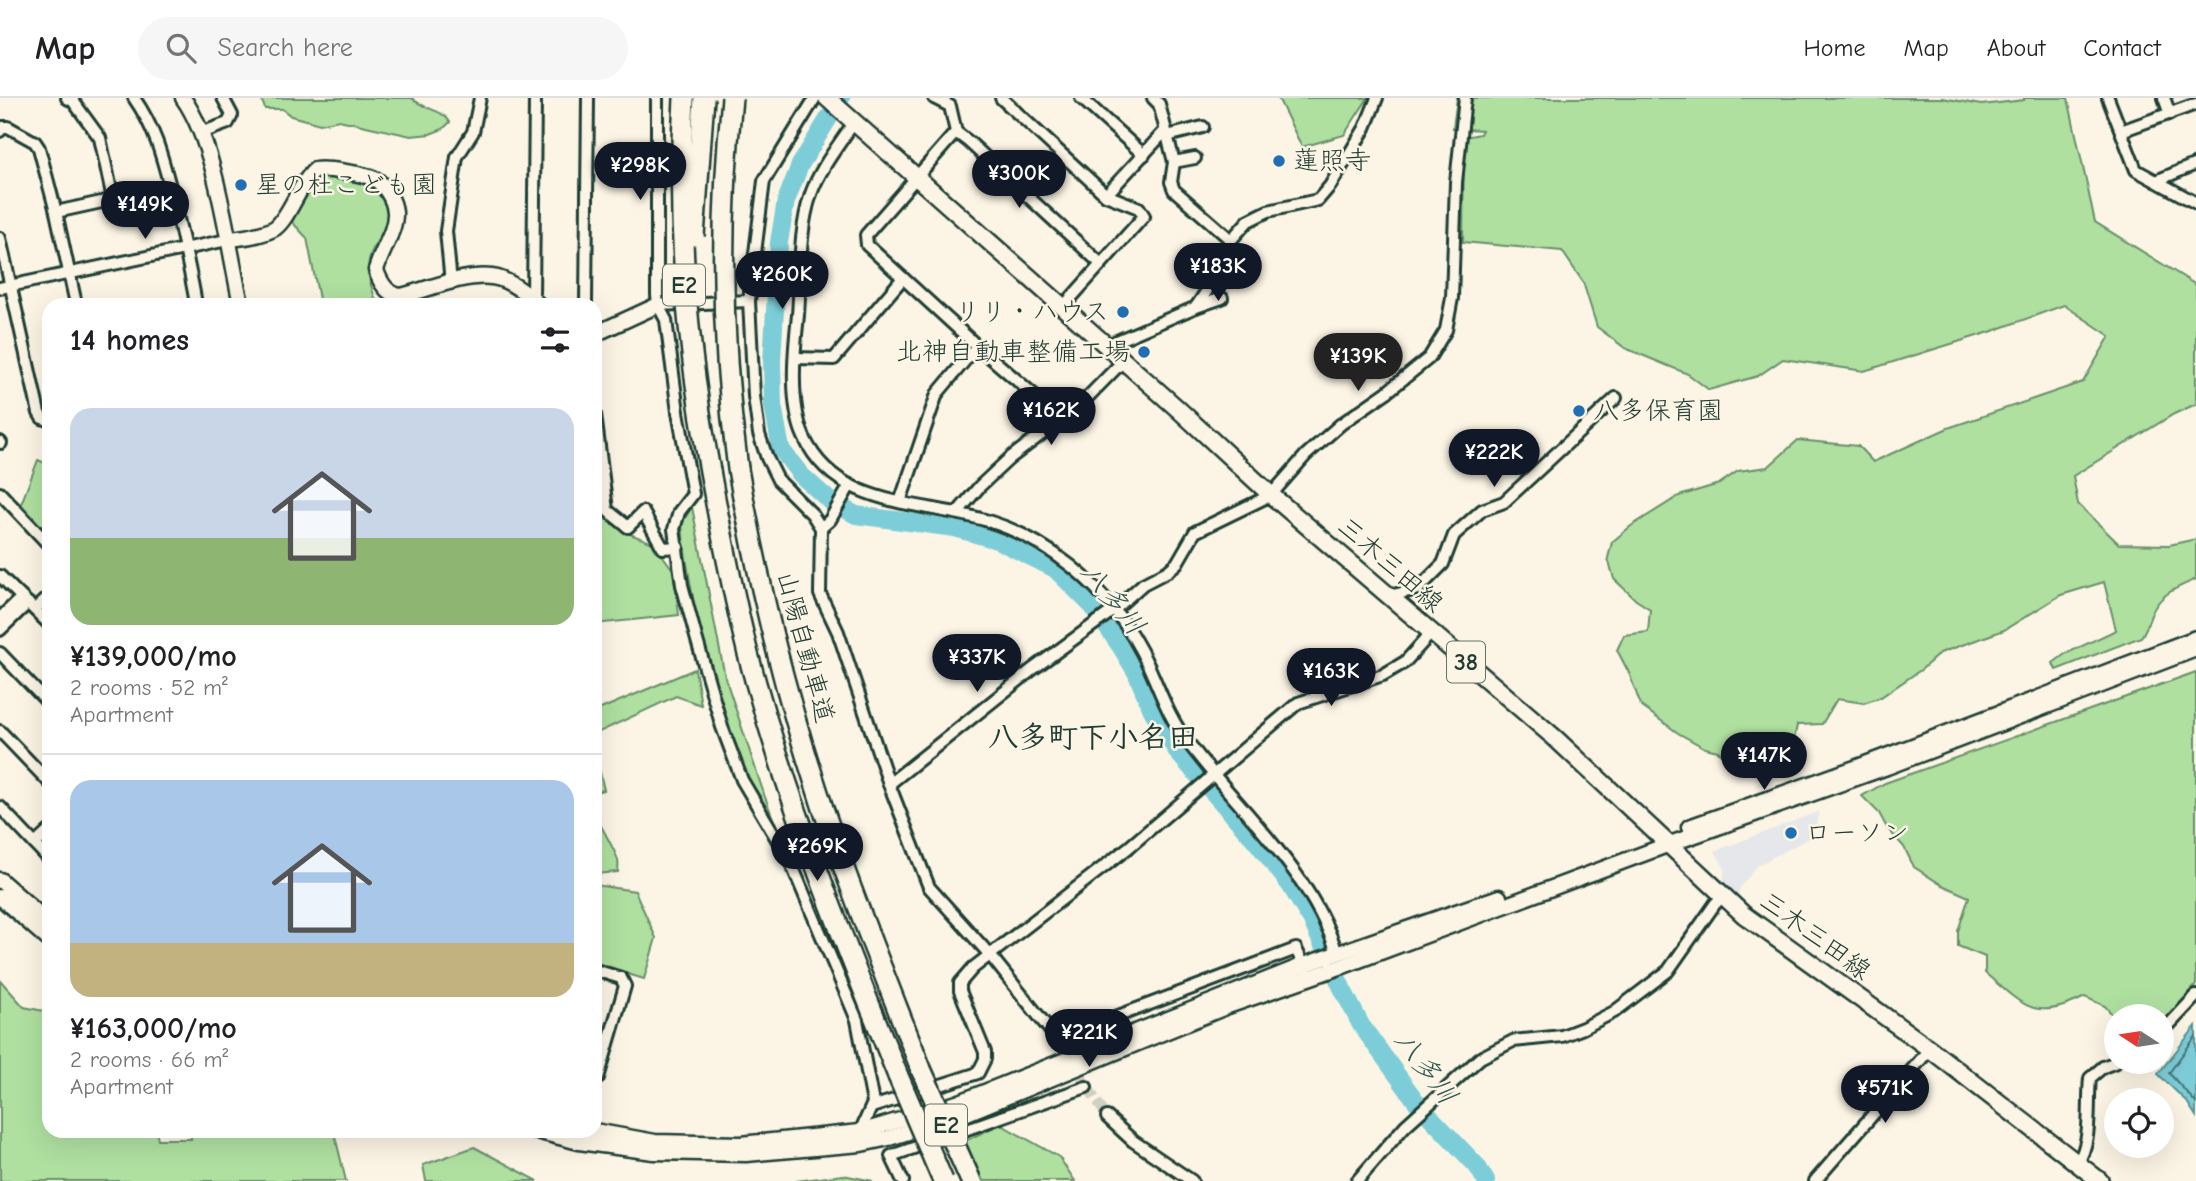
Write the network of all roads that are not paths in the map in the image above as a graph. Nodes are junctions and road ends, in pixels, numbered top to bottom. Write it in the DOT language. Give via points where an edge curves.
graph roads {
  1 [pos="67,98"];
  2 [pos="134,98"];
  3 [pos="183,98"];
  4 [pos="223,98"];
  5 [pos="480,98"];
  6 [pos="535,98"];
  7 [pos="588,98"];
  8 [pos="657,98"];
  9 [pos="684,98"];
  10 [pos="704,98"];
  11 [pos="732,98"];
  12 [pos="743,98"];
  13 [pos="815,98"];
  14 [pos="827,98"];
  15 [pos="934,98"];
  16 [pos="1001,98"];
  17 [pos="1081,98"];
  18 [pos="1153,98"];
  19 [pos="1377,98"];
  20 [pos="1465,98"];
  21 [pos="2108,98"];
  22 [pos="2164,98"];
  23 [pos="950,102"];
  24 [pos="2196,104"];
  25 [pos="2170,114"];
  26 [pos="853,121"];
  27 [pos="1203,127"];
  28 [pos="0,131"];
  29 [pos="2121,131"];
  30 [pos="956,132"];
  31 [pos="201,133"];
  32 [pos="1166,134"];
  33 [pos="1144,155"];
  34 [pos="1195,158"];
  35 [pos="1174,162"];
  36 [pos="2196,164"];
  37 [pos="915,177"];
  38 [pos="2156,181"];
  39 [pos="170,187"];
  40 [pos="1106,195"];
  41 [pos="113,199"];
  42 [pos="2196,203"];
  43 [pos="56,212"];
  44 [pos="0,239"];
  45 [pos="227,240"];
  46 [pos="1231,240"];
  47 [pos="186,248"];
  48 [pos="1101,264"];
  49 [pos="68,272"];
  50 [pos="903,278"];
  51 [pos="451,283"];
  52 [pos="5,287"];
  53 [pos="74,298"];
  54 [pos="195,298"];
  55 [pos="240,298"];
  56 [pos="530,298"];
  57 [pos="536,298"];
  58 [pos="586,298"];
  59 [pos="1222,298"];
  60 [pos="749,302"];
  61 [pos="658,305"];
  62 [pos="1196,307"];
  63 [pos="1062,309"];
  64 [pos="602,331"];
  65 [pos="977,346"];
  66 [pos="1105,346"];
  67 [pos="795,358"];
  68 [pos="1123,361"];
  69 [pos="1616,398"];
  70 [pos="42,415"];
  71 [pos="1062,419"];
  72 [pos="738,469"];
  73 [pos="602,470"];
  74 [pos="710,471"];
  75 [pos="850,485"];
  76 [pos="0,494"];
  77 [pos="1270,495"];
  78 [pos="900,502"];
  79 [pos="957,513"];
  80 [pos="821,528"];
  81 [pos="42,538"];
  82 [pos="678,547"];
  83 [pos="0,576"];
  84 [pos="1389,596"];
  85 [pos="42,598"];
  86 [pos="28,603"];
  87 [pos="1115,609"];
  88 [pos="42,617"];
  89 [pos="0,618"];
  90 [pos="0,630"];
  91 [pos="1432,632"];
  92 [pos="2196,638"];
  93 [pos="2196,649"];
  94 [pos="0,653"];
  95 [pos="42,697"];
  96 [pos="0,731"];
  97 [pos="1215,774"];
  98 [pos="42,775"];
  99 [pos="889,784"];
  100 [pos="0,807"];
  101 [pos="42,838"];
  102 [pos="1664,841"];
  103 [pos="36,844"];
  104 [pos="42,851"];
  105 [pos="0,880"];
  106 [pos="1723,896"];
  107 [pos="0,897"];
  108 [pos="42,917"];
  109 [pos="42,934"];
  110 [pos="990,955"];
  111 [pos="1340,960"];
  112 [pos="1306,971"];
  113 [pos="602,972"];
  114 [pos="2196,996"];
  115 [pos="2174,1020"];
  116 [pos="1930,1049"];
  117 [pos="602,1062"];
  118 [pos="2104,1067"];
  119 [pos="1086,1087"];
  120 [pos="872,1107"];
  121 [pos="1107,1117"];
  122 [pos="602,1132"];
  123 [pos="860,1132"];
  124 [pos="561,1138"];
  125 [pos="2077,1164"];
  126 [pos="903,1181"];
  127 [pos="943,1181"];
  128 [pos="971,1181"];
  129 [pos="1192,1181"];
  130 [pos="1357,1181"];
  131 [pos="1815,1181"];
  132 [pos="2100,1181"];
  1 -- 41 [label="street" via="100,138"];
  2 -- 39 [label="street" via="161,147"];
  3 -- 31 [label="street"];
  4 -- 31 [label="street" via="232,115 228,123"];
  5 -- 51 [label="street" via="473,132 457,157 447,219"];
  6 -- 57 [label="street"];
  7 -- 58 [label="street"];
  8 -- 61 [label="street"];
  9 -- 74 [label="highway, E2, bridge" via="685,292"];
  10 -- 74 [label="highway, 山陽自動車道 / E2, bridge" via="693,293"];
  11 -- 72 [label="highway, 山陽自動車道 / E2, bridge" via="722,272 729,402"];
  12 -- 72 [label="highway, bridge" via="728,272"];
  13 -- 60 [label="street" via="764,181"];
  14 -- 26 [label="main road, 三木三田線 / 38"];
  15 -- 23 [label="street"];
  16 -- 40 [label="street"];
  17 -- 33 [label="street"];
  18 -- 32 [label="street" via="1159,104"];
  19 -- 46 [label="street" via="1365,128 1318,200 1268,211 1248,221"];
  20 -- 77 [label="street" via="1446,330 1429,358 1341,424"];
  21 -- 29 [label="street"];
  22 -- 25 [label="street"];
  23 -- 30 [label="street"];
  24 -- 25 [label="street"];
  25 -- 29 [label="street"];
  26 -- 37 [label="main road, 三木三田線 / 38"];
  26 -- 67 [label="street" via="811,194"];
  27 -- 32 [label="street"];
  28 -- 43 [label="street" via="8,127 35,142"];
  29 -- 38 [label="street" via="2136,170"];
  30 -- 37 [label="street"];
  30 -- 48 [label="street"];
  31 -- 45 [label="street"];
  32 -- 33 [label="street"];
  32 -- 35 [label="street"];
  33 -- 40 [label="street"];
  34 -- 35 [label="street"];
  35 -- 46 [label="street" via="1174,190"];
  36 -- 38 [label="street"];
  37 -- 50 [label="street" via="866,235 867,244"];
  37 -- 63 [label="main road, 三木三田線 / 38"];
  38 -- 42 [label="street"];
  39 -- 41 [label="street"];
  39 -- 47 [label="street"];
  40 -- 48 [label="street" via="1139,208 1144,216"];
  41 -- 43 [label="street"];
  43 -- 49 [label="street"];
  44 -- 52 [label="street"];
  45 -- 47 [label="street"];
  45 -- 51 [label="street" via="278,226 306,177 315,170 373,178 388,194 395,212 376,270 387,290 401,296"];
  45 -- 55 [label="street"];
  46 -- 62 [label="street"];
  47 -- 49 [label="street"];
  47 -- 54 [label="street"];
  48 -- 63 [label="street"];
  49 -- 52 [label="street"];
  49 -- 53 [label="street"];
  50 -- 65 [label="street"];
  50 -- 67 [label="street" via="834,359"];
  51 -- 56 [label="street" via="492,276"];
  52 -- 70 [label="street"];
  59 -- 62 [label="street"];
  60 -- 61 [label="street"];
  60 -- 80 [label="street" via="754,396 767,458 778,480"];
  61 -- 64 [label="street"];
  61 -- 82 [label="street" via="666,320 693,494 679,512 674,529"];
  62 -- 66 [label="street"];
  63 -- 66 [label="main road, 三木三田線 / 38"];
  65 -- 71 [label="street"];
  65 -- 78 [label="street" via="937,394"];
  66 -- 68 [label="main road, 三木三田線 / 38"];
  67 -- 75 [label="street" via="803,437 818,460"];
  68 -- 71 [label="street"];
  68 -- 77 [label="main road, 三木三田線 / 38"];
  69 -- 84 [label="street" via="1504,502 1482,510 1454,536 1443,564 1419,589"];
  71 -- 79 [label="street" via="1010,458"];
  72 -- 128 [label="highway, 山陽自動車道 / E2, bridge" via="776,648 816,786 921,1069"];
  73 -- 82 [label="street" via="607,510 628,527 643,512 663,548"];
  74 -- 127 [label="highway, 山陽自動車道 / E2, bridge" via="748,654 791,794 847,949"];
  75 -- 78 [label="street" via="876,498"];
  75 -- 80 [label="street"];
  76 -- 81 [label="street"];
  77 -- 84 [label="main road, 三木三田線 / 38"];
  77 -- 87 [label="street" via="1195,532 1177,563"];
  78 -- 79 [label="street"];
  79 -- 87 [label="street" via="989,521 1049,550"];
  80 -- 99 [label="street" via="820,594 838,632"];
  82 -- 120 [label="street" via="682,585 722,727 742,780 792,863 857,1020"];
  83 -- 86 [label="street"];
  84 -- 91 [label="main road, 三木三田線 / 38"];
  85 -- 86 [label="street"];
  86 -- 88 [label="street"];
  86 -- 89 [label="street"];
  86 -- 90 [label="street"];
  87 -- 97 [label="street" via="1171,717"];
  87 -- 99 [label="street"];
  91 -- 97 [label="street" via="1405,662 1383,675 1298,703"];
  91 -- 102 [label="main road, 三木三田線 / 38" via="1555,738"];
  92 -- 102 [label="street"];
  93 -- 102 [label="street" via="1887,767"];
  94 -- 95 [label="street"];
  96 -- 98 [label="street"];
  97 -- 110 [label="street"];
  97 -- 111 [label="street" via="1291,865 1324,921"];
  99 -- 110 [label="street" via="929,887"];
  100 -- 103 [label="street"];
  101 -- 103 [label="street"];
  102 -- 106 [label="main road, 三木三田線 / 38"];
  102 -- 111 [label="street" via="1485,903"];
  103 -- 104 [label="street"];
  105 -- 108 [label="street"];
  106 -- 116 [label="main road, 三木三田線 / 38" via="1779,942"];
  106 -- 130 [label="street" via="1668,971 1583,1028 1562,1036 1513,1041 1480,1058 1405,1126"];
  107 -- 109 [label="street"];
  110 -- 112 [label="street" via="1057,1040 1296,949"];
  110 -- 120 [label="street" via="960,983 985,1052 978,1073"];
  111 -- 112 [label="street"];
  112 -- 123 [label="street" via="957,1103"];
  112 -- 124 [label="street" via="962,1115 889,1138 746,1154 654,1152"];
  113 -- 117 [label="street" via="621,978 625,986"];
  114 -- 115 [label="street"];
  116 -- 125 [label="main road, 三木三田線 / 38"];
  116 -- 131 [label="street"];
  118 -- 125 [label="street" via="2090,1078 2088,1134"];
  119 -- 126 [label="street" via="891,1156"];
  120 -- 123 [label="street"];
  121 -- 129 [label="street" via="1132,1141"];
  122 -- 123 [label="street" via="656,1142 741,1144"];
  125 -- 132 [label="main road, 三木三田線 / 38"];
}
